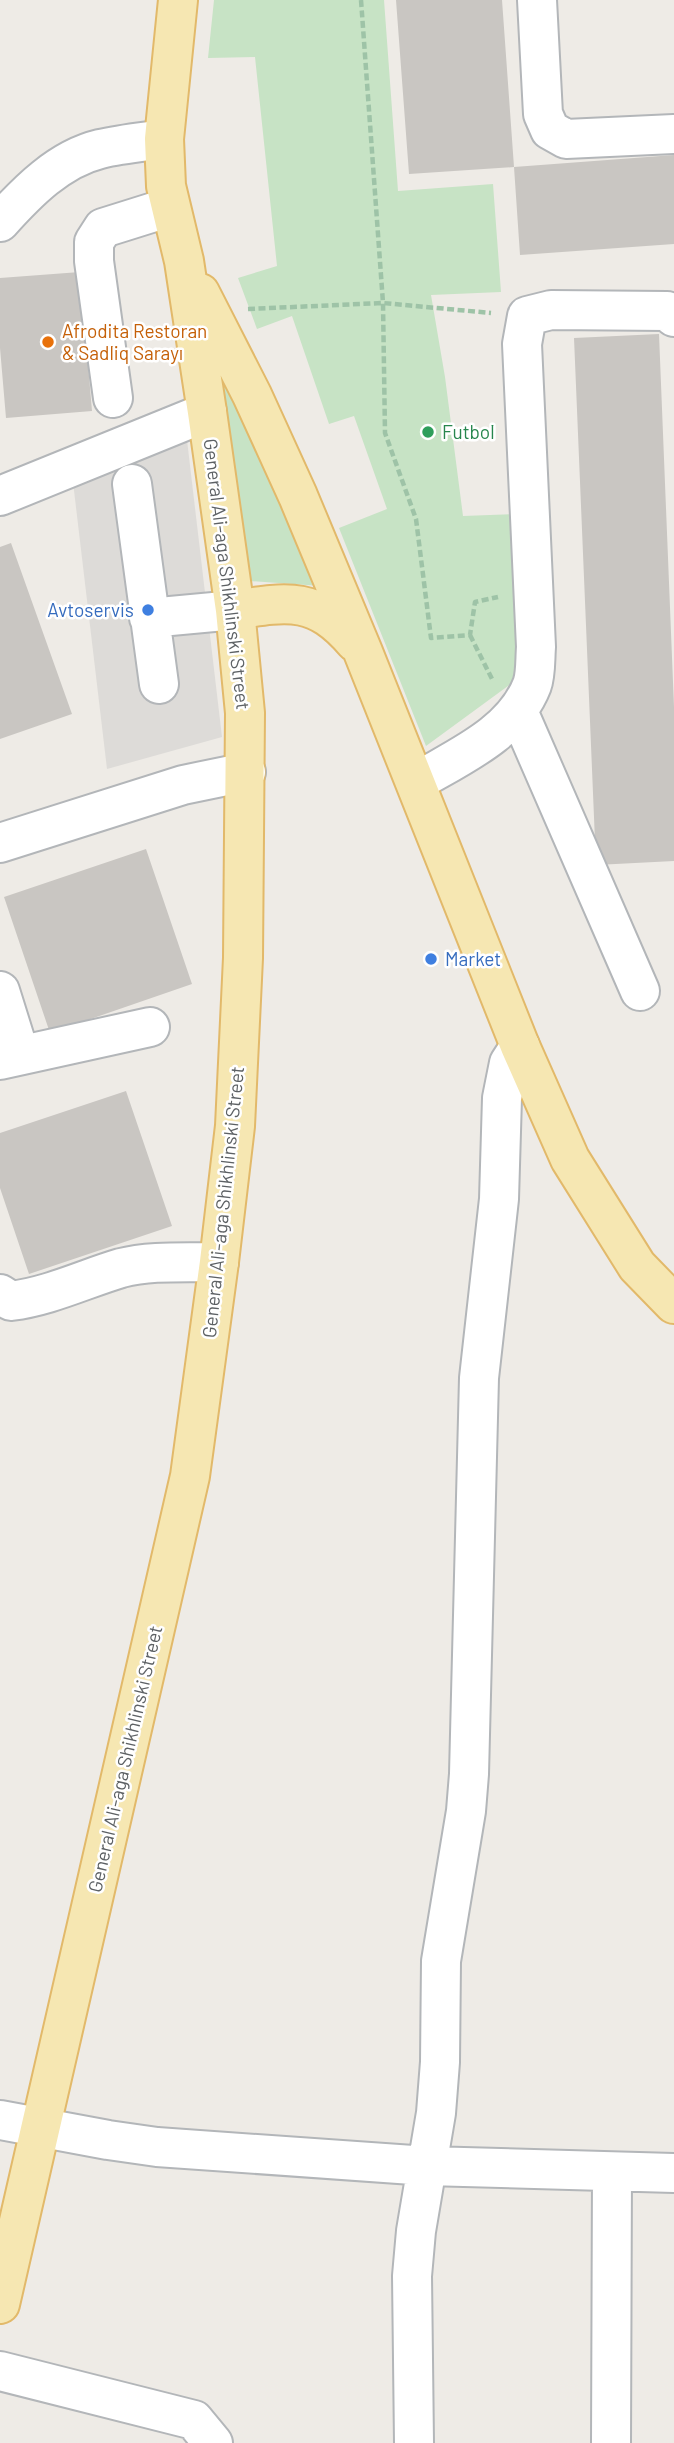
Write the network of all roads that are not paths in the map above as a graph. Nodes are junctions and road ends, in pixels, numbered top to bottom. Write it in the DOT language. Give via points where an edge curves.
graph roads {
  1 [pos="178,0"];
  2 [pos="537,0"];
  3 [pos="674,134"];
  4 [pos="164,139"];
  5 [pos="170,207"];
  6 [pos="0,222"];
  7 [pos="184,261"];
  8 [pos="674,317"];
  9 [pos="113,398"];
  10 [pos="207,412"];
  11 [pos="132,484"];
  12 [pos="0,496"];
  13 [pos="235,610"];
  14 [pos="149,618"];
  15 [pos="363,652"];
  16 [pos="159,684"];
  17 [pos="508,702"];
  18 [pos="246,772"];
  19 [pos="416,782"];
  20 [pos="0,843"];
  21 [pos="0,990"];
  22 [pos="640,991"];
  23 [pos="150,1027"];
  24 [pos="520,1046"];
  25 [pos="10,1057"];
  26 [pos="219,1262"];
  27 [pos="0,1294"];
  28 [pos="674,1304"];
  29 [pos="0,2120"];
  30 [pos="42,2128"];
  31 [pos="427,2166"];
  32 [pos="612,2172"];
  33 [pos="674,2173"];
  34 [pos="0,2304"];
  35 [pos="0,2371"];
  36 [pos="213,2443"];
  37 [pos="414,2443"];
  38 [pos="611,2443"];
  1 -- 4 [label="main road, General Ali-aga Shikhlinski Street"];
  2 -- 3 [label="street" via="543,114 550,130 566,139"];
  4 -- 5 [label="main road, General Ali-aga Shikhlinski Street"];
  4 -- 6 [label="street" via="98,149 62,166 27,192"];
  5 -- 7 [label="main road, General Ali-aga Shikhlinski Street"];
  5 -- 9 [label="street" via="103,228 94,242"];
  7 -- 10 [label="main road, General Ali-aga Shikhlinski Street"];
  7 -- 15 [label="main road" via="252,395"];
  8 -- 17 [label="street" via="667,311 551,310 527,316 522,344 536,647 533,683"];
  10 -- 12 [label="street"];
  10 -- 13 [label="main road, General Ali-aga Shikhlinski Street"];
  11 -- 14 [label="street"];
  13 -- 14 [label="street"];
  13 -- 15 [label="main road" via="281,604 309,607 332,618"];
  13 -- 18 [label="main road, General Ali-aga Shikhlinski Street"];
  14 -- 16 [label="street"];
  15 -- 19 [label="main road"];
  17 -- 19 [label="street" via="490,738"];
  17 -- 22 [label="street"];
  18 -- 20 [label="street" via="183,785"];
  18 -- 26 [label="main road, General Ali-aga Shikhlinski Street" via="235,1126"];
  19 -- 24 [label="main road"];
  21 -- 25 [label="street"];
  23 -- 25 [label="street"];
  24 -- 28 [label="main road" via="570,1159 637,1266"];
  24 -- 31 [label="street" via="509,1063 502,1098 499,1199 479,1378 469,1774 441,1961 440,2062"];
  26 -- 27 [label="street" via="122,1268 36,1298 11,1301"];
  26 -- 30 [label="main road, General Ali-aga Shikhlinski Street" via="190,1476"];
  29 -- 30 [label="street"];
  30 -- 31 [label="street" via="157,2147"];
  30 -- 34 [label="main road, General Ali-aga Shikhlinski Street"];
  31 -- 32 [label="street"];
  31 -- 37 [label="street" via="412,2276"];
  32 -- 33 [label="street"];
  32 -- 38 [label="street"];
  35 -- 36 [label="street" via="194,2420"];
}
